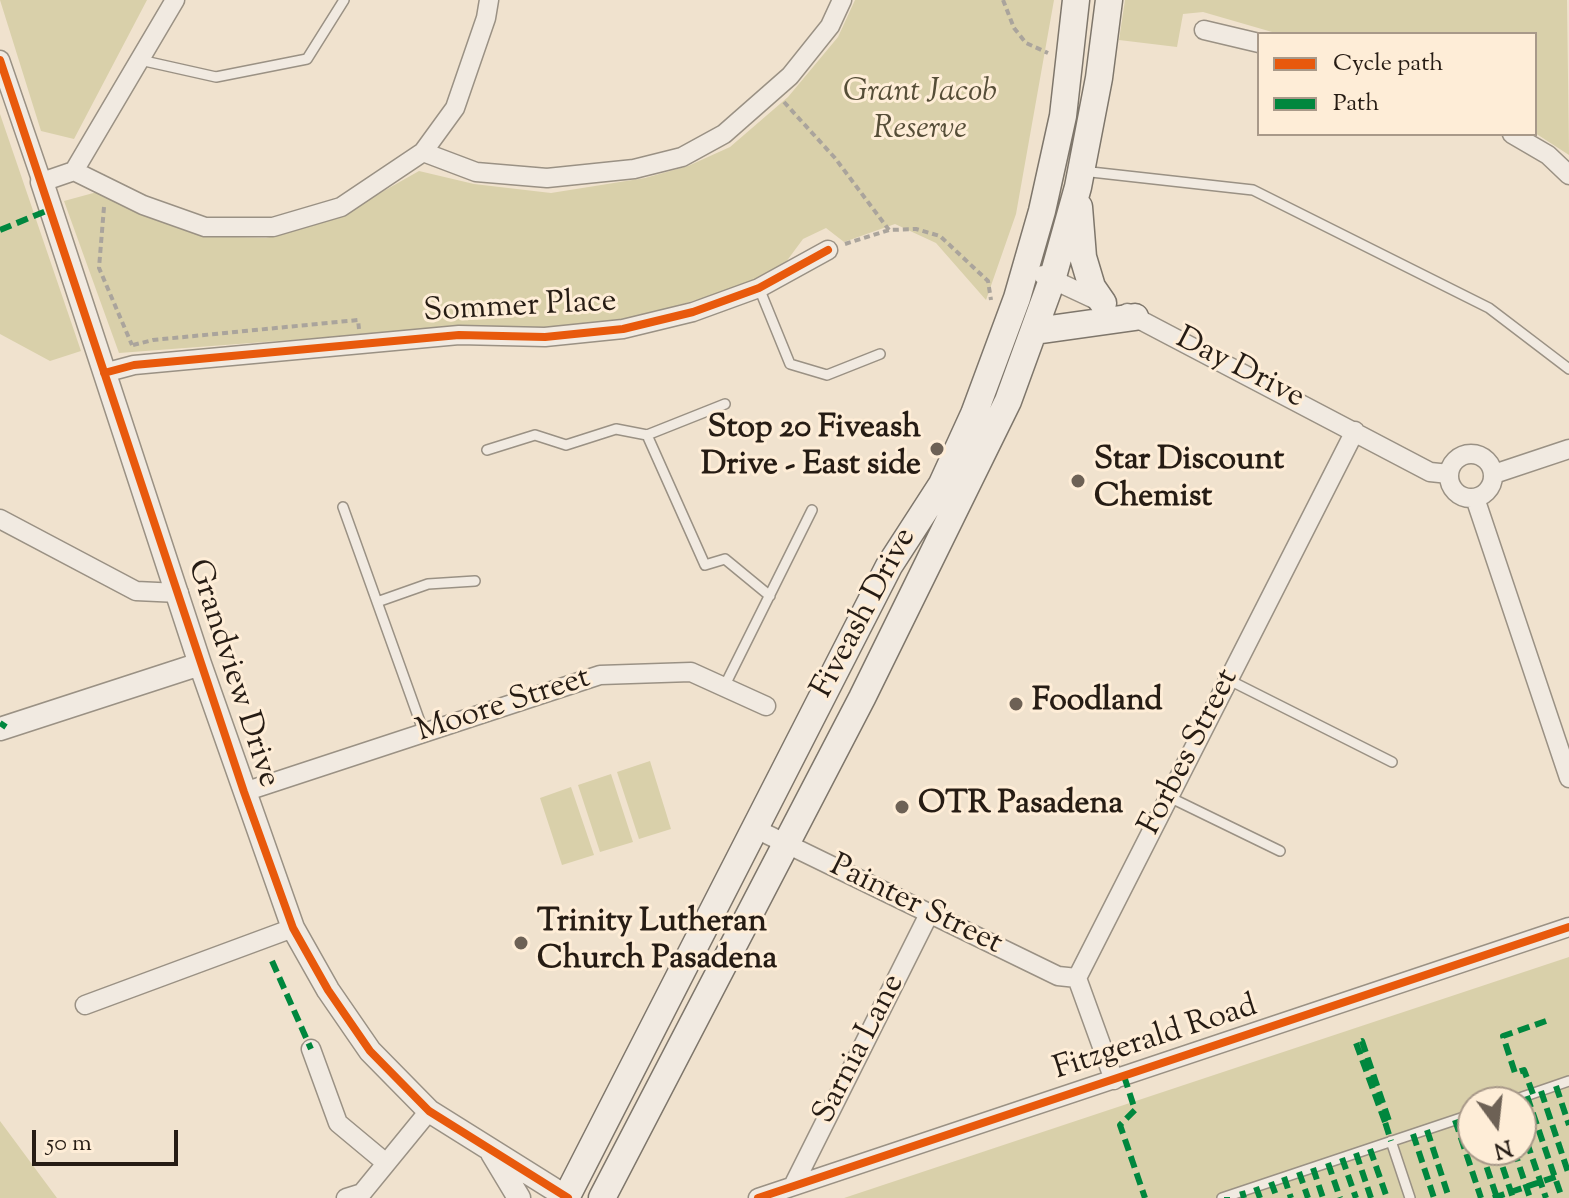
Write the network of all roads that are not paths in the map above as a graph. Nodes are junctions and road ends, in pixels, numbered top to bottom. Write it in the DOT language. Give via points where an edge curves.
graph roads {
  1 [pos="175,0"];
  2 [pos="344,0"];
  3 [pos="489,0"];
  4 [pos="842,0"];
  5 [pos="1076,0"];
  6 [pos="1109,0"];
  7 [pos="1204,30"];
  8 [pos="1257,43"];
  9 [pos="0,60"];
  10 [pos="140,60"];
  11 [pos="1515,136"];
  12 [pos="423,152"];
  13 [pos="74,171"];
  14 [pos="1569,175"];
  15 [pos="1080,179"];
  16 [pos="42,182"];
  17 [pos="828,250"];
  18 [pos="1027,268"];
  19 [pos="1052,280"];
  20 [pos="759,288"];
  21 [pos="1103,303"];
  22 [pos="1135,317"];
  23 [pos="1035,331"];
  24 [pos="880,354"];
  25 [pos="1569,369"];
  26 [pos="104,373"];
  27 [pos="725,404"];
  28 [pos="1355,431"];
  29 [pos="647,435"];
  30 [pos="1569,449"];
  31 [pos="487,450"];
  32 [pos="1449,474"];
  33 [pos="1494,474"];
  34 [pos="1475,498"];
  35 [pos="343,507"];
  36 [pos="812,510"];
  37 [pos="0,519"];
  38 [pos="475,581"];
  39 [pos="179,593"];
  40 [pos="770,596"];
  41 [pos="377,602"];
  42 [pos="200,664"];
  43 [pos="1229,680"];
  44 [pos="724,687"];
  45 [pos="766,706"];
  46 [pos="0,729"];
  47 [pos="424,733"];
  48 [pos="1392,762"];
  49 [pos="1569,778"];
  50 [pos="244,792"];
  51 [pos="1169,797"];
  52 [pos="756,829"];
  53 [pos="786,844"];
  54 [pos="1280,851"];
  55 [pos="929,914"];
  56 [pos="1569,927"];
  57 [pos="293,928"];
  58 [pos="1077,978"];
  59 [pos="85,1005"];
  60 [pos="311,1049"];
  61 [pos="1114,1080"];
  62 [pos="1569,1081"];
  63 [pos="1537,1092"];
  64 [pos="429,1111"];
  65 [pos="1457,1119"];
  66 [pos="1391,1141"];
  67 [pos="490,1149"];
  68 [pos="386,1163"];
  69 [pos="793,1186"];
  70 [pos="354,1197"];
  71 [pos="519,1198"];
  72 [pos="567,1198"];
  73 [pos="602,1198"];
  74 [pos="758,1198"];
  75 [pos="1222,1198"];
  76 [pos="1410,1198"];
  1 -- 10 [label="street"];
  2 -- 10 [label="lane" via="307,59 216,77"];
  3 -- 12 [label="street" via="455,108"];
  4 -- 12 [label="street" via="830,26 774,91 724,134 682,157 634,169 547,178 476,172"];
  5 -- 18 [label="main road, Fiveash Drive" via="1053,165"];
  6 -- 15 [label="main road, Fiveash Drive"];
  7 -- 8 [label="street"];
  9 -- 16 [label="street, Grandview Drive"];
  10 -- 13 [label="street"];
  11 -- 14 [label="street"];
  12 -- 13 [label="street" via="341,207 273,227 205,227"];
  13 -- 16 [label="street"];
  15 -- 19 [label="main road, Fiveash Drive"];
  15 -- 21 [label="main road" via="1083,257"];
  15 -- 25 [label="lane" via="1253,190 1489,308"];
  16 -- 26 [label="street, Grandview Drive"];
  17 -- 20 [label="street, Sommer Place"];
  18 -- 19 [label="street, Day Drive"];
  18 -- 52 [label="main road, Fiveash Drive" via="974,414 942,484 901,544"];
  19 -- 21 [label="street, Day Drive"];
  19 -- 23 [label="main road, Fiveash Drive"];
  20 -- 24 [label="lane" via="790,364 827,375"];
  20 -- 26 [label="street, Sommer Place" via="623,329 545,337 459,335 134,365"];
  21 -- 22 [label="street, Day Drive"];
  22 -- 23 [label="main road"];
  22 -- 28 [label="street, Day Drive"];
  23 -- 53 [label="main road, Fiveash Drive" via="938,549"];
  26 -- 39 [label="street, Grandview Drive"];
  27 -- 29 [label="lane"];
  28 -- 32 [label="street, Day Drive" via="1430,472"];
  28 -- 43 [label="street, Forbes Street"];
  29 -- 31 [label="lane" via="616,429 566,445 535,435"];
  29 -- 40 [label="lane" via="705,565 725,559"];
  30 -- 33 [label="street"];
  32 -- 33 [label="street" via="1455,461 1468,454 1488,461"];
  32 -- 34 [label="street" via="1456,493"];
  33 -- 34 [label="street" via="1491,487"];
  34 -- 49 [label="street"];
  35 -- 41 [label="lane"];
  36 -- 40 [label="lane"];
  37 -- 39 [label="street" via="136,591"];
  38 -- 41 [label="lane" via="428,584"];
  39 -- 42 [label="street, Grandview Drive"];
  40 -- 44 [label="lane"];
  41 -- 47 [label="lane"];
  42 -- 46 [label="street"];
  42 -- 50 [label="street, Grandview Drive"];
  43 -- 48 [label="lane"];
  43 -- 51 [label="street, Forbes Street"];
  44 -- 45 [label="street, Moore Street"];
  44 -- 47 [label="street, Moore Street" via="691,672 600,675"];
  47 -- 50 [label="street, Moore Street"];
  50 -- 57 [label="street, Grandview Drive"];
  51 -- 54 [label="lane"];
  51 -- 58 [label="street, Forbes Street"];
  52 -- 53 [label="street, Painter Street"];
  52 -- 72 [label="main road, Fiveash Drive"];
  53 -- 55 [label="street, Painter Street"];
  53 -- 73 [label="main road, Fiveash Drive"];
  55 -- 58 [label="street, Painter Street" via="1058,976"];
  55 -- 69 [label="street, Sarnia Lane"];
  56 -- 61 [label="street, Fitzgerald Road"];
  57 -- 59 [label="street"];
  57 -- 64 [label="street, Grandview Drive" via="370,1051"];
  58 -- 61 [label="street"];
  60 -- 68 [label="street" via="338,1123"];
  61 -- 69 [label="street, Fitzgerald Road"];
  62 -- 63 [label="lane"];
  64 -- 67 [label="street, Grandview Drive"];
  64 -- 68 [label="street"];
  65 -- 66 [label="lane"];
  66 -- 75 [label="lane"];
  66 -- 76 [label="lane"];
  67 -- 71 [label="street"];
  67 -- 72 [label="street, Grandview Drive"];
  68 -- 70 [label="street"];
  69 -- 74 [label="street, Fitzgerald Road"];
}
